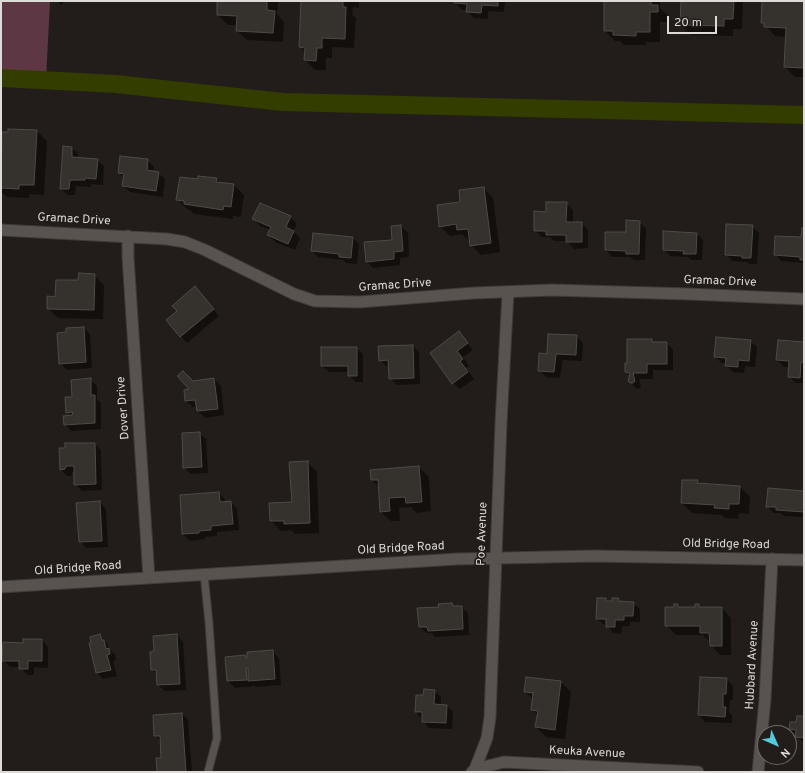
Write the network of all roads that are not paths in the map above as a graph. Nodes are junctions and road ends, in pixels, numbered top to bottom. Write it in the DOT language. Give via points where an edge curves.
graph roads {
  1 [pos="1,230"];
  2 [pos="128,236"];
  3 [pos="508,293"];
  4 [pos="804,299"];
  5 [pos="496,558"];
  6 [pos="772,559"];
  7 [pos="804,560"];
  8 [pos="204,574"];
  9 [pos="148,578"];
  10 [pos="1,587"];
  11 [pos="474,770"];
  12 [pos="208,772"];
  13 [pos="698,772"];
  14 [pos="758,772"];
  1 -- 2 [label="street, Gramac Drive"];
  2 -- 3 [label="street, Gramac Drive" via="185,242 294,294 315,300 358,302 474,293"];
  2 -- 9 [label="street, Dover Drive" via="128,272"];
  3 -- 4 [label="street, Gramac Drive" via="552,290"];
  3 -- 5 [label="street, Poe Avenue"];
  5 -- 6 [label="street, Old Bridge Road" via="594,556"];
  5 -- 8 [label="street, Old Bridge Road"];
  5 -- 11 [label="street, Poe Avenue" via="490,717 487,738"];
  6 -- 7 [label="street, Old Bridge Road"];
  6 -- 14 [label="street, Hubbard Avenue" via="765,700"];
  8 -- 9 [label="street, Old Bridge Road"];
  8 -- 12 [label="lane" via="217,738"];
  9 -- 10 [label="street, Old Bridge Road"];
  11 -- 13 [label="street, Keuka Avenue" via="504,762"];
}
